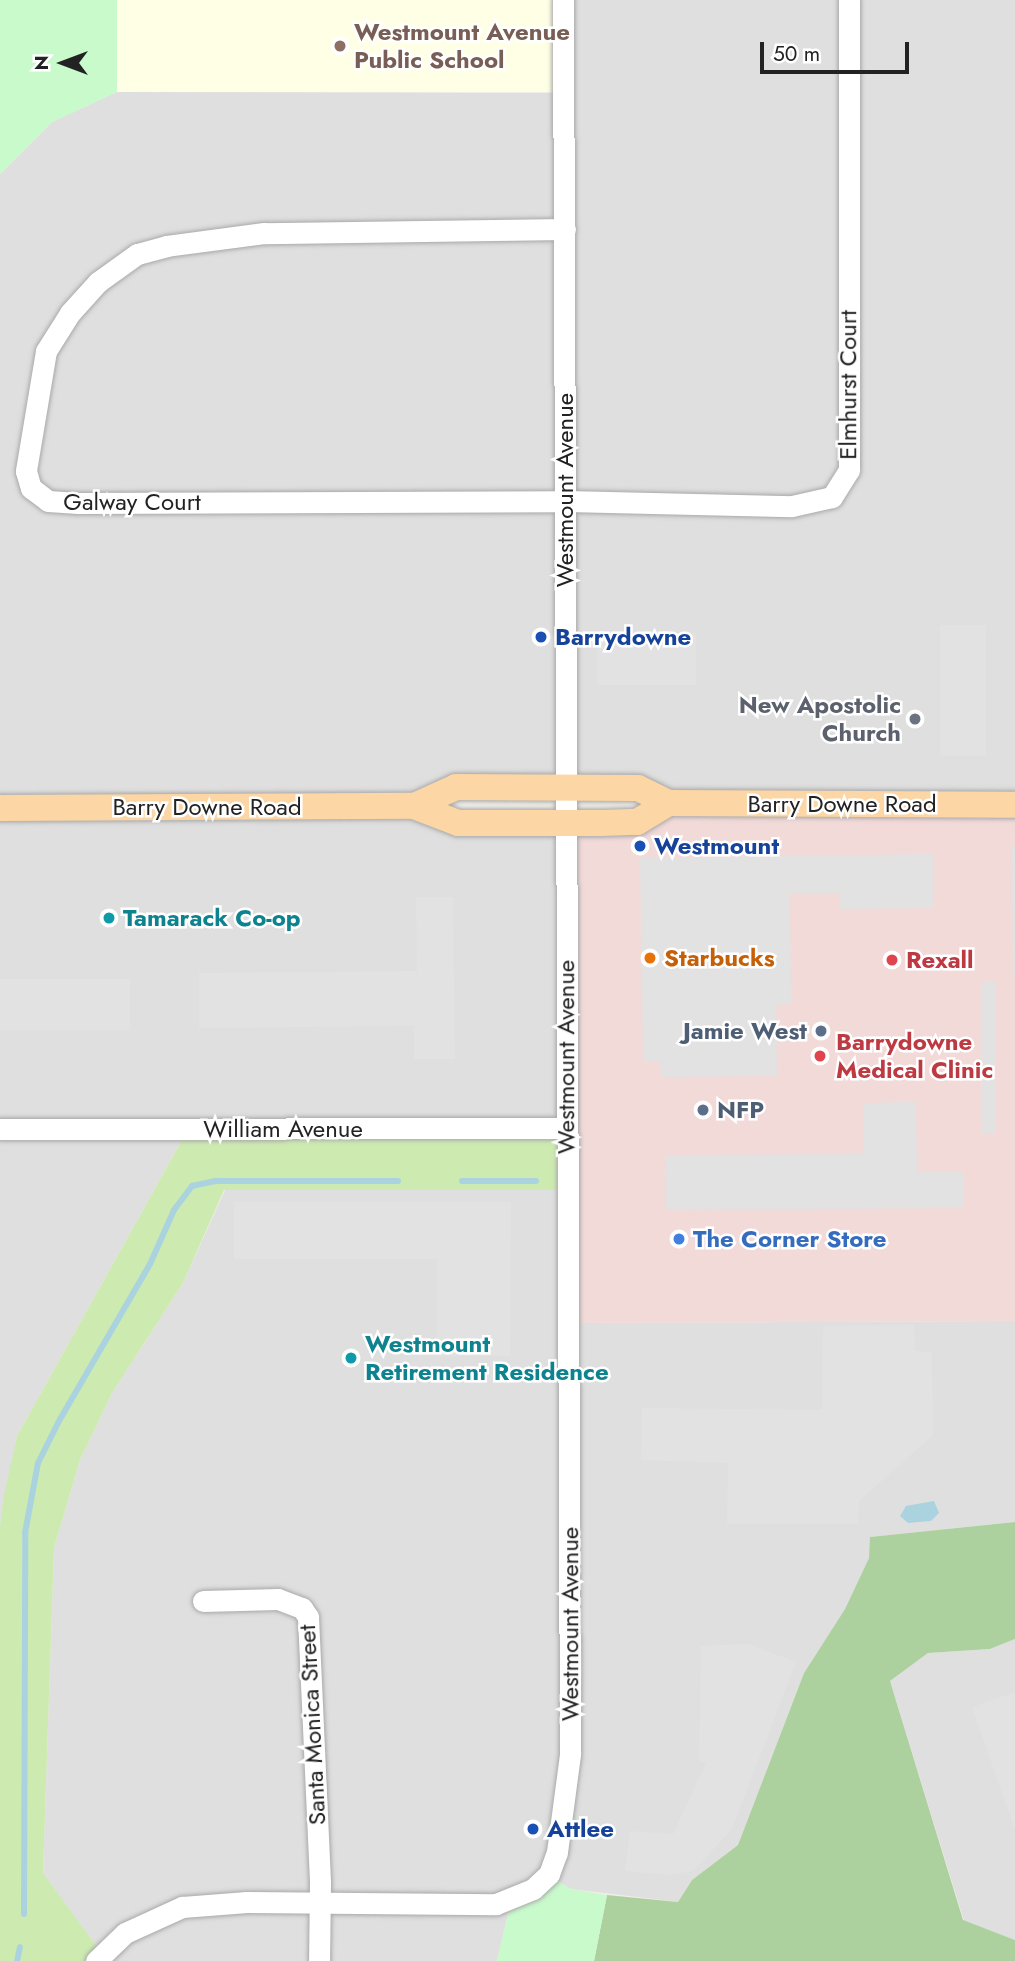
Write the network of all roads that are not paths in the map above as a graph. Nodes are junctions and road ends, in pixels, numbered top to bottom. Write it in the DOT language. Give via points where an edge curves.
graph roads {
  1 [pos="564,0"];
  2 [pos="849,0"];
  3 [pos="565,229"];
  4 [pos="565,501"];
  5 [pos="565,788"];
  6 [pos="669,803"];
  7 [pos="1015,805"];
  8 [pos="414,806"];
  9 [pos="0,808"];
  10 [pos="566,823"];
  11 [pos="566,1128"];
  12 [pos="0,1129"];
  13 [pos="203,1601"];
  14 [pos="320,1903"];
  15 [pos="96,1961"];
  16 [pos="319,1961"];
  1 -- 3 [label="street, Westmount Avenue"];
  2 -- 4 [label="street, Elmhurst Court" via="849,470 842,486 818,503 792,506"];
  3 -- 4 [label="street, Westmount Avenue"];
  3 -- 4 [label="street, Galway Court" via="264,233 137,254 98,282 70,313 46,351 26,471 31,488 48,501 68,503"];
  4 -- 5 [label="street, Westmount Avenue"];
  5 -- 6 [label="main road, Barry Downe Road" via="638,788"];
  5 -- 8 [label="main road, Barry Downe Road" via="456,787"];
  5 -- 10 [label="street, Westmount Avenue"];
  6 -- 7 [label="main road, Barry Downe Road"];
  6 -- 10 [label="main road, Barry Downe Road" via="637,822"];
  8 -- 9 [label="main road, Barry Downe Road"];
  8 -- 10 [label="main road, Barry Downe Road" via="458,823"];
  10 -- 11 [label="street, Westmount Avenue"];
  11 -- 12 [label="street, William Avenue"];
  11 -- 14 [label="street, Westmount Avenue" via="570,1754 557,1852 549,1874 533,1889 496,1904"];
  13 -- 14 [label="street, Santa Monica Street" via="278,1599 302,1608 307,1617"];
  14 -- 15 [label="street, Westmount Avenue" via="181,1907 125,1933"];
  14 -- 16 [label="street"];
}
